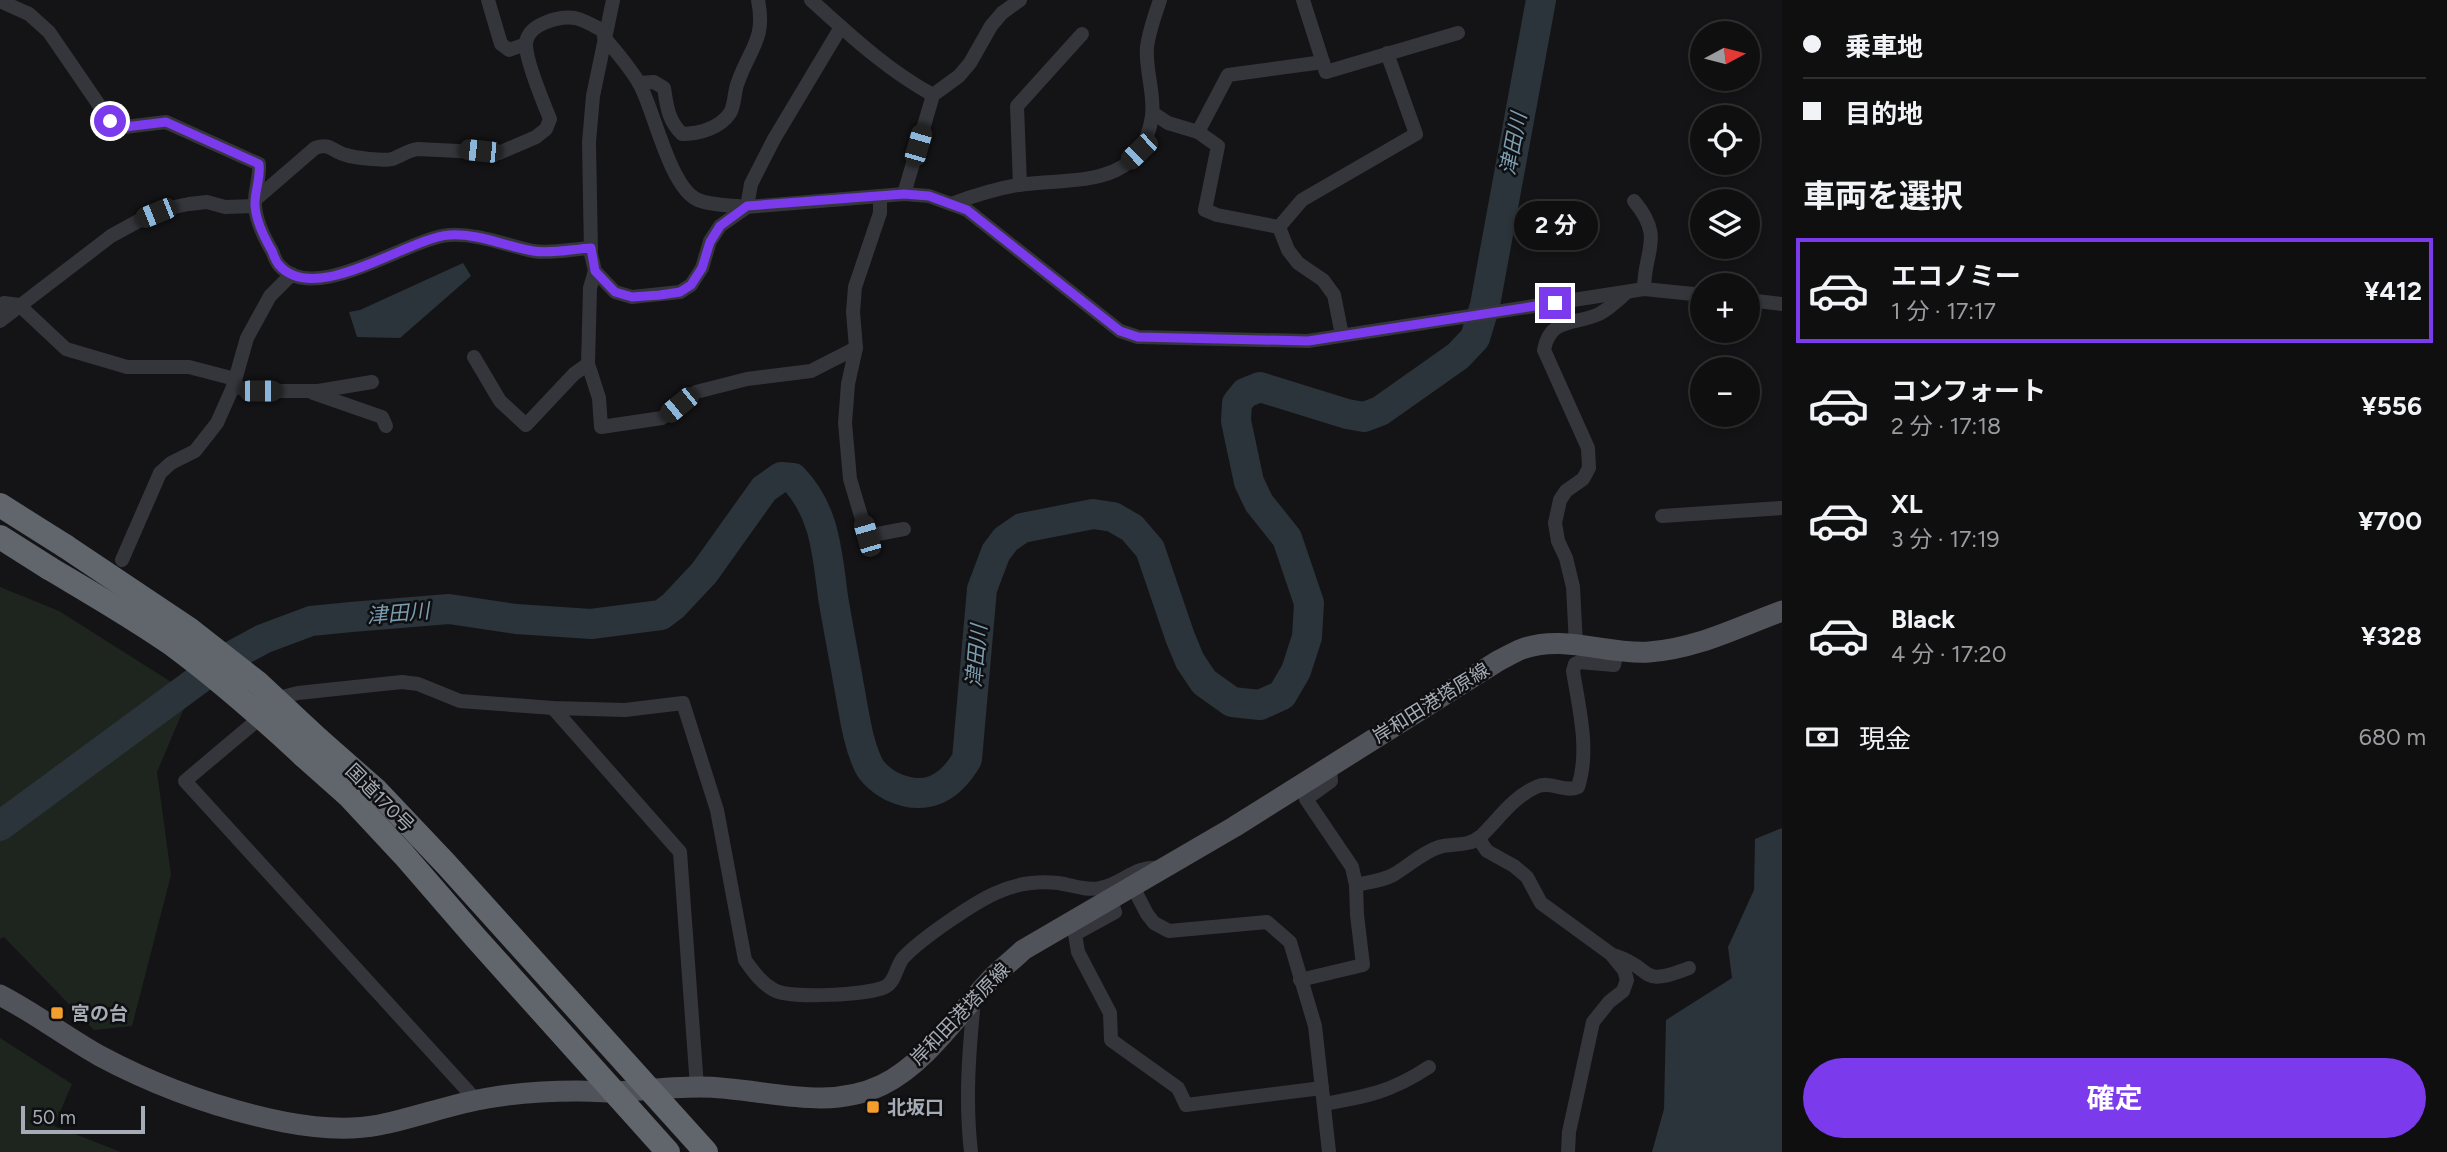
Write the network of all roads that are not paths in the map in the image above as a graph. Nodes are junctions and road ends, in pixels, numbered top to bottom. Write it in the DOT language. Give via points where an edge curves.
graph roads {
  1 [pos="488,0"];
  2 [pos="613,0"];
  3 [pos="758,0"];
  4 [pos="811,0"];
  5 [pos="1020,0"];
  6 [pos="1160,0"];
  7 [pos="1303,0"];
  8 [pos="0,1"];
  9 [pos="841,27"];
  10 [pos="1458,33"];
  11 [pos="605,34"];
  12 [pos="1082,34"];
  13 [pos="526,44"];
  14 [pos="1387,53"];
  15 [pos="1322,62"];
  16 [pos="639,83"];
  17 [pos="933,96"];
  18 [pos="1153,113"];
  19 [pos="1198,132"];
  20 [pos="1020,185"];
  21 [pos="904,194"];
  22 [pos="880,196"];
  23 [pos="1634,201"];
  24 [pos="255,203"];
  25 [pos="951,204"];
  26 [pos="747,206"];
  27 [pos="1279,227"];
  28 [pos="591,248"];
  29 [pos="595,271"];
  30 [pos="292,274"];
  31 [pos="1644,289"];
  32 [pos="1627,292"];
  33 [pos="1690,294"];
  34 [pos="1760,301"];
  35 [pos="1782,304"];
  36 [pos="19,305"];
  37 [pos="0,306"];
  38 [pos="0,321"];
  39 [pos="1342,335"];
  40 [pos="856,348"];
  41 [pos="474,357"];
  42 [pos="588,364"];
  43 [pos="372,382"];
  44 [pos="234,383"];
  45 [pos="308,391"];
  46 [pos="386,425"];
  47 [pos="0,505"];
  48 [pos="1782,508"];
  49 [pos="1662,516"];
  50 [pos="904,529"];
  51 [pos="0,537"];
  52 [pos="122,560"];
  53 [pos="1782,611"];
  54 [pos="1576,645"];
  55 [pos="1617,651"];
  56 [pos="553,708"];
  57 [pos="311,747"];
  58 [pos="1330,768"];
  59 [pos="1478,838"];
  60 [pos="1160,869"];
  61 [pos="1132,885"];
  62 [pos="1356,885"];
  63 [pos="1110,897"];
  64 [pos="1611,954"];
  65 [pos="1689,968"];
  66 [pos="1300,980"];
  67 [pos="0,995"];
  68 [pos="974,998"];
  69 [pos="1429,1067"];
  70 [pos="697,1087"];
  71 [pos="649,1088"];
  72 [pos="1322,1088"];
  73 [pos="614,1092"];
  74 [pos="477,1100"];
  75 [pos="1324,1104"];
  76 [pos="668,1152"];
  77 [pos="706,1152"];
  78 [pos="971,1152"];
  79 [pos="1329,1152"];
  80 [pos="1568,1152"];
  1 -- 13 [label="street" via="501,44 509,50"];
  2 -- 11 [label="street"];
  3 -- 16 [label="street" via="760,35 738,82 732,111 723,120 706,131 682,134 667,111 664,88 654,82"];
  4 -- 9 [label="street"];
  5 -- 17 [label="street" via="991,26 959,76"];
  6 -- 18 [label="street" via="1147,47"];
  7 -- 15 [label="street"];
  8 -- 24 [label="street" via="29,13 49,32 110,121 125,127 166,122 259,164"];
  9 -- 17 [label="street" via="905,80"];
  9 -- 26 [label="street" via="774,139 751,184"];
  10 -- 14 [label="street"];
  11 -- 13 [label="street" via="577,18 564,18 537,26"];
  11 -- 16 [label="street"];
  11 -- 28 [label="street" via="589,142"];
  12 -- 20 [label="street" via="1017,106"];
  13 -- 24 [label="street" via="550,119 536,137 499,153 418,149 391,159 344,155 323,145"];
  14 -- 15 [label="street" via="1326,72"];
  14 -- 27 [label="street" via="1416,134 1302,200"];
  15 -- 19 [label="street" via="1228,75"];
  16 -- 26 [label="street" via="672,170 684,188 697,200"];
  17 -- 21 [label="street"];
  18 -- 19 [label="street"];
  18 -- 20 [label="street" via="1139,151 1125,165 1079,182"];
  19 -- 27 [label="street" via="1218,146 1205,210"];
  20 -- 25 [label="street"];
  21 -- 22 [label="street"];
  21 -- 25 [label="street"];
  22 -- 26 [label="street"];
  22 -- 40 [label="street" via="880,213 855,287"];
  23 -- 31 [label="street" via="1651,230"];
  24 -- 30 [label="street" via="268,245 280,266"];
  24 -- 36 [label="street" via="225,207 189,204 142,219 111,236"];
  25 -- 39 [label="street" via="989,226 1120,331 1138,337 1295,341"];
  26 -- 29 [label="street" via="720,226 702,268 680,292 632,297 615,292"];
  27 -- 39 [label="street" via="1298,263 1323,280 1334,295"];
  28 -- 29 [label="street"];
  28 -- 30 [label="street" via="536,251 452,234 433,237 358,270 308,278"];
  29 -- 42 [label="street" via="590,288"];
  30 -- 44 [label="street" via="270,296 257,318"];
  31 -- 32 [label="street"];
  31 -- 33 [label="street"];
  32 -- 39 [label="street"];
  32 -- 54 [label="street" via="1599,314 1560,325 1546,336 1544,350 1588,448 1589,468 1560,500 1555,523 1573,587"];
  34 -- 35 [label="street"];
  36 -- 37 [label="street"];
  36 -- 38 [label="street"];
  36 -- 44 [label="street" via="66,349 127,367 189,367"];
  40 -- 42 [label="street" via="811,372 747,379 696,392 662,418 601,427 599,398"];
  40 -- 50 [label="street" via="845,423 850,480 867,536"];
  41 -- 42 [label="street" via="500,401 526,425"];
  43 -- 45 [label="street"];
  44 -- 45 [label="street" via="260,391"];
  44 -- 52 [label="street" via="217,423 195,450 160,473"];
  45 -- 46 [label="street" via="382,417"];
  47 -- 57 [label="highway, 国道170号, bridge" via="189,629 258,683"];
  48 -- 49 [label="street"];
  51 -- 57 [label="highway, 国道170号, bridge" via="173,646"];
  53 -- 55 [label="main road, 岸和田港塔原線" via="1691,645 1647,653"];
  54 -- 55 [label="main road, 岸和田港塔原線"];
  54 -- 58 [label="main road, 岸和田港塔原線" via="1522,649"];
  55 -- 59 [label="street" via="1614,665 1575,664 1582,729 1578,787 1535,787 1509,805"];
  56 -- 60 [label="street" via="625,710 683,702 717,810 745,960 758,979 787,994 858,993 886,987 907,954 970,907 999,892 1041,882 1088,890 1104,888 1146,867"];
  56 -- 70 [label="street" via="680,852"];
  56 -- 74 [label="street" via="460,701 402,682 298,693 286,696 185,781"];
  57 -- 71 [label="highway, 国道170号" via="376,790"];
  57 -- 73 [label="highway, 国道170号" via="349,796"];
  58 -- 60 [label="main road, 岸和田港塔原線"];
  58 -- 62 [label="street" via="1331,781 1306,799 1352,867"];
  59 -- 62 [label="street" via="1425,852 1391,876"];
  59 -- 64 [label="street" via="1488,851 1527,877 1541,902"];
  60 -- 61 [label="main road, 岸和田港塔原線"];
  61 -- 63 [label="main road, 岸和田港塔原線"];
  61 -- 66 [label="street" via="1147,914 1169,931 1267,922 1290,942"];
  62 -- 66 [label="street" via="1363,965"];
  63 -- 68 [label="main road, 岸和田港塔原線" via="1023,950"];
  63 -- 72 [label="street" via="1115,912 1075,934 1078,951 1110,1013 1111,1040 1178,1088 1186,1105"];
  64 -- 65 [label="street" via="1656,978"];
  64 -- 80 [label="street" via="1627,979 1623,991 1593,1022"];
  66 -- 72 [label="street" via="1315,1026"];
  67 -- 74 [label="main road, 岸和田港塔原線" via="150,1080 283,1122 360,1128"];
  68 -- 70 [label="main road, 岸和田港塔原線" via="903,1072 860,1094 810,1099"];
  68 -- 78 [label="street" via="967,1071"];
  69 -- 75 [label="street" via="1403,1084 1367,1097"];
  70 -- 71 [label="main road, 岸和田港塔原線"];
  71 -- 73 [label="main road, 岸和田港塔原線"];
  71 -- 77 [label="highway, 国道170号"];
  72 -- 75 [label="street"];
  73 -- 74 [label="main road, 岸和田港塔原線" via="542,1092"];
  73 -- 76 [label="highway, 国道170号"];
  75 -- 79 [label="street"];
}
